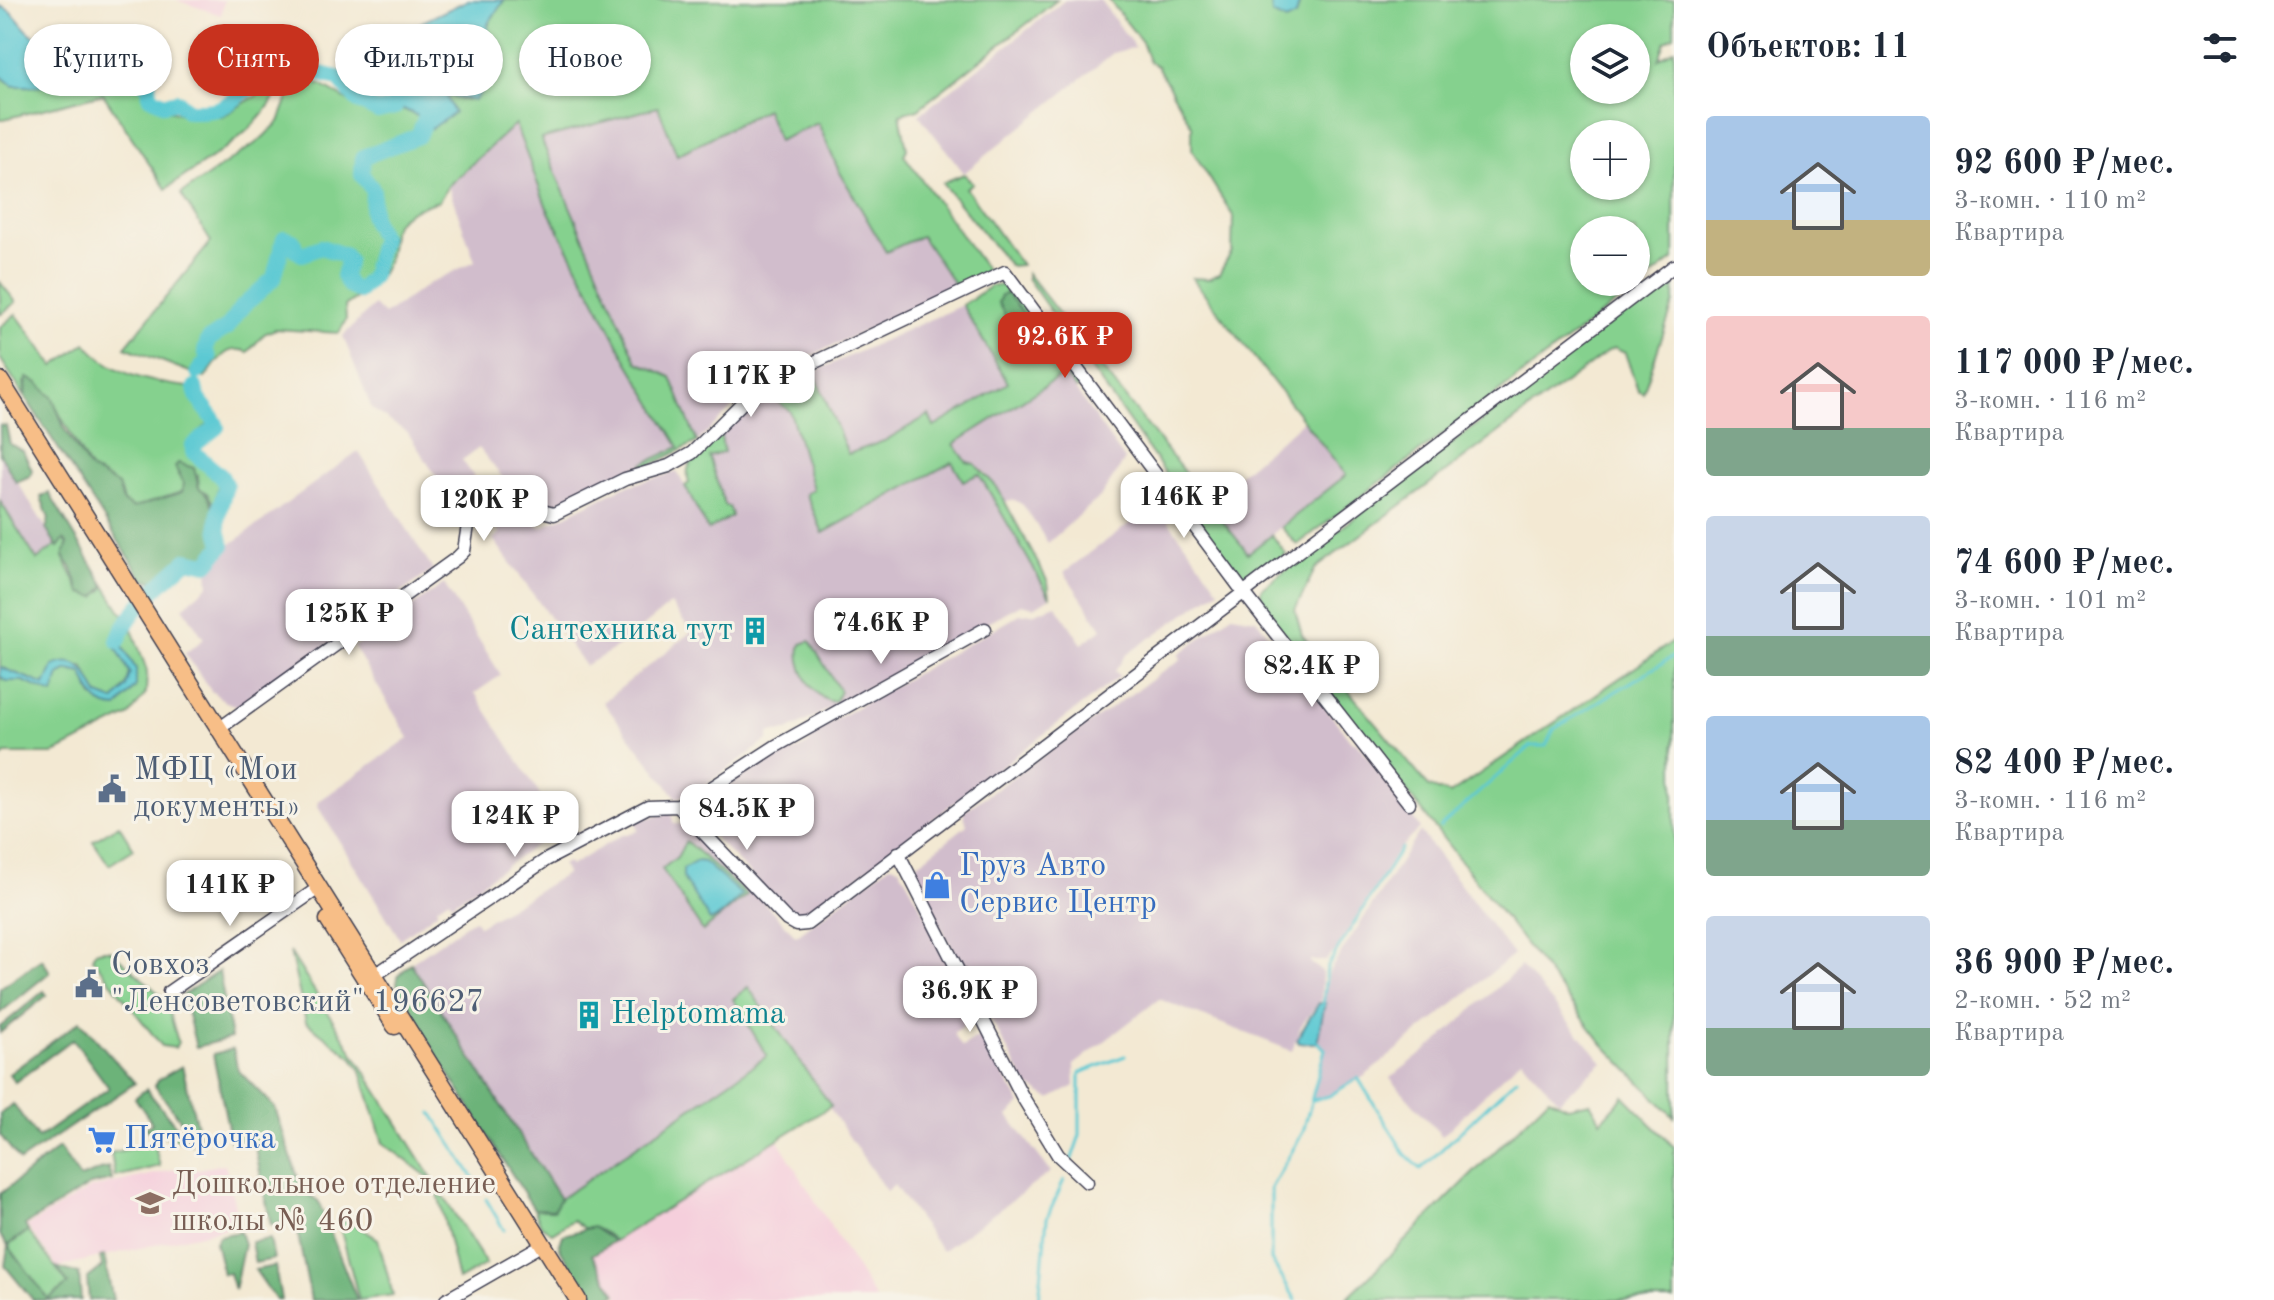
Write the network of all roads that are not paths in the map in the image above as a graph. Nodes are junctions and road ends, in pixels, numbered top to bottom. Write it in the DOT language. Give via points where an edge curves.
graph roads {
  1 [pos="1674,266"];
  2 [pos="0,380"];
  3 [pos="0,397"];
  4 [pos="1244,593"];
  5 [pos="129,594"];
  6 [pos="144,619"];
  7 [pos="985,629"];
  8 [pos="220,728"];
  9 [pos="1409,803"];
  10 [pos="678,806"];
  11 [pos="898,853"];
  12 [pos="315,890"];
  13 [pos="371,978"];
  14 [pos="169,992"];
  15 [pos="1087,1182"];
  16 [pos="535,1249"];
  17 [pos="446,1300"];
  18 [pos="567,1300"];
  19 [pos="578,1300"];
  1 -- 4 [label="street"];
  2 -- 5 [label="highway"];
  3 -- 5 [label="highway"];
  4 -- 8 [label="street" via="1005,272 777,380 746,399 692,453 669,466 625,479 554,514 506,502 489,504 468,525 458,557"];
  4 -- 9 [label="street"];
  4 -- 11 [label="street"];
  5 -- 6 [label="highway"];
  6 -- 8 [label="highway"];
  6 -- 12 [label="highway"];
  7 -- 10 [label="street"];
  8 -- 12 [label="highway"];
  10 -- 11 [label="street" via="796,925 807,924"];
  10 -- 13 [label="street" via="648,807 546,860"];
  11 -- 15 [label="street" via="1022,1096 1058,1155"];
  12 -- 13 [label="highway"];
  12 -- 14 [label="street"];
  13 -- 16 [label="highway"];
  13 -- 19 [label="highway"];
  16 -- 17 [label="street"];
  16 -- 18 [label="highway"];
}
